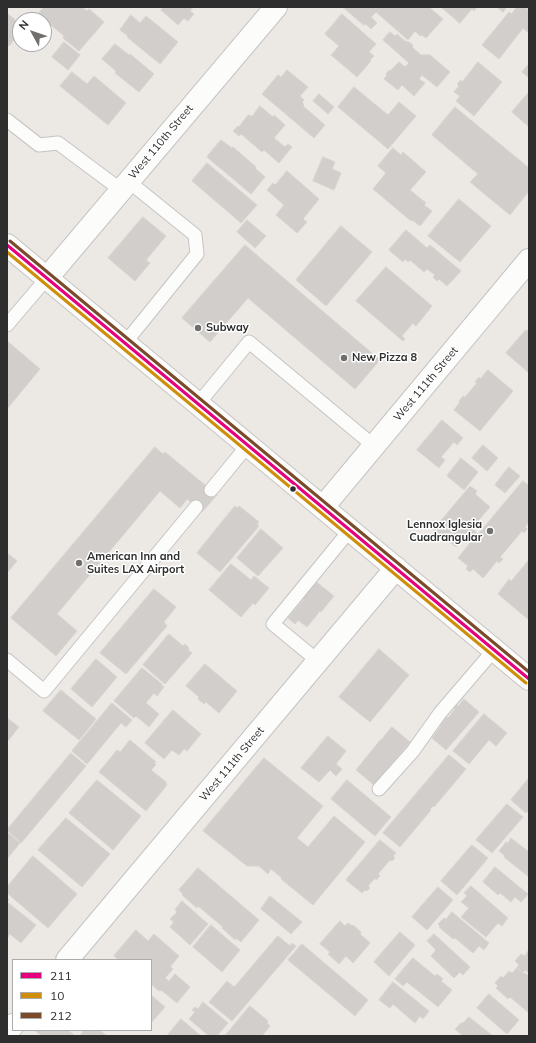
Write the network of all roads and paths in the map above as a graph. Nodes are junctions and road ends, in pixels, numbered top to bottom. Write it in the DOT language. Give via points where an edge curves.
graph roads {
  1 [pos="276,7"];
  2 [pos="7,120"];
  3 [pos="124,186"];
  4 [pos="7,245"];
  5 [pos="529,260"];
  6 [pos="47,278"];
  7 [pos="7,325"];
  8 [pos="125,343"];
  9 [pos="198,404"];
  10 [pos="248,445"];
  11 [pos="374,446"];
  12 [pos="211,490"];
  13 [pos="196,507"];
  14 [pos="323,507"];
  15 [pos="350,530"];
  16 [pos="396,568"];
  17 [pos="494,650"];
  18 [pos="7,660"];
  19 [pos="318,661"];
  20 [pos="529,679"];
  21 [pos="379,789"];
  22 [pos="69,959"];
  1 -- 3 [label="street, West 110th Street"];
  2 -- 3 [label="lane" via="39,145 58,143"];
  3 -- 6 [label="street, West 110th Street"];
  3 -- 8 [label="lane" via="195,235 197,254"];
  4 -- 6 [label="street"];
  5 -- 11 [label="street, West 111th Street"];
  6 -- 7 [label="lane"];
  6 -- 8 [label="street"];
  8 -- 9 [label="street"];
  9 -- 10 [label="street"];
  9 -- 11 [label="lane" via="249,342"];
  10 -- 12 [label="lane"];
  10 -- 14 [label="street"];
  11 -- 14 [label="street, West 111th Street"];
  13 -- 18 [label="lane" via="44,691"];
  14 -- 15 [label="street"];
  15 -- 16 [label="street"];
  15 -- 19 [label="lane" via="274,624"];
  16 -- 17 [label="street"];
  16 -- 19 [label="street, West 111th Street"];
  17 -- 20 [label="street"];
  17 -- 21 [label="lane"];
  19 -- 22 [label="street, West 111th Street"];
}
